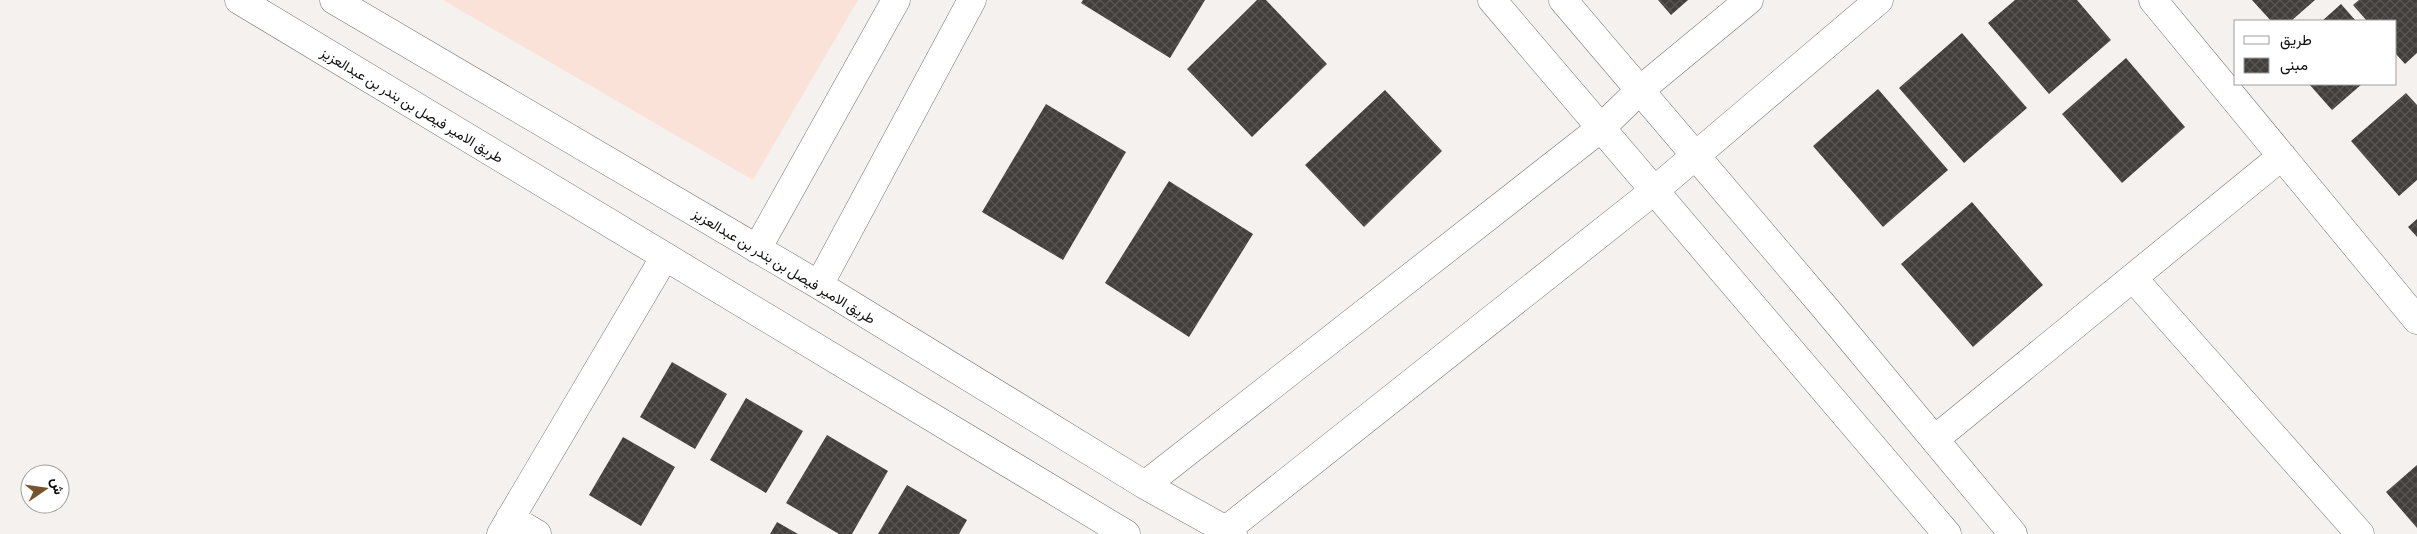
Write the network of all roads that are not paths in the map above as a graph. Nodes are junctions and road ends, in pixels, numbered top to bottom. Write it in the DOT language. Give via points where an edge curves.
graph roads {
  1 [pos="239,0"];
  2 [pos="334,0"];
  3 [pos="896,0"];
  4 [pos="972,0"];
  5 [pos="1492,0"];
  6 [pos="1563,0"];
  7 [pos="1749,0"];
  8 [pos="1879,0"];
  9 [pos="2153,0"];
  10 [pos="1640,90"];
  11 [pos="1601,128"];
  12 [pos="1695,154"];
  13 [pos="2282,156"];
  14 [pos="1655,190"];
  15 [pos="757,249"];
  16 [pos="664,258"];
  17 [pos="2132,278"];
  18 [pos="819,285"];
  19 [pos="2417,320"];
  20 [pos="1935,439"];
  21 [pos="1146,485"];
  22 [pos="506,526"];
  23 [pos="1230,532"];
  24 [pos="537,534"];
  25 [pos="1126,534"];
  26 [pos="1947,534"];
  27 [pos="2013,534"];
  28 [pos="2360,534"];
  1 -- 16 [label="street, طريق الامير فيصل بن بندر بن عبدالعزيز"];
  2 -- 15 [label="street, طريق الامير فيصل بن بندر بن عبدالعزيز"];
  3 -- 15 [label="street"];
  4 -- 18 [label="street"];
  5 -- 11 [label="street"];
  6 -- 10 [label="street"];
  7 -- 10 [label="street"];
  8 -- 12 [label="street"];
  9 -- 13 [label="street"];
  10 -- 11 [label="street"];
  10 -- 12 [label="street"];
  11 -- 14 [label="street"];
  11 -- 21 [label="street"];
  12 -- 14 [label="street"];
  12 -- 20 [label="street"];
  13 -- 17 [label="street"];
  13 -- 19 [label="street"];
  14 -- 23 [label="street"];
  14 -- 26 [label="street"];
  15 -- 18 [label="street, طريق الامير فيصل بن بندر بن عبدالعزيز"];
  16 -- 22 [label="street"];
  16 -- 25 [label="street, طريق الامير فيصل بن بندر بن عبدالعزيز"];
  17 -- 20 [label="street"];
  17 -- 28 [label="street"];
  18 -- 21 [label="street, طريق الامير فيصل بن بندر بن عبدالعزيز"];
  20 -- 27 [label="street"];
  21 -- 23 [label="street, طريق الامير فيصل بن بندر بن عبدالعزيز"];
  22 -- 24 [label="street"];
}
